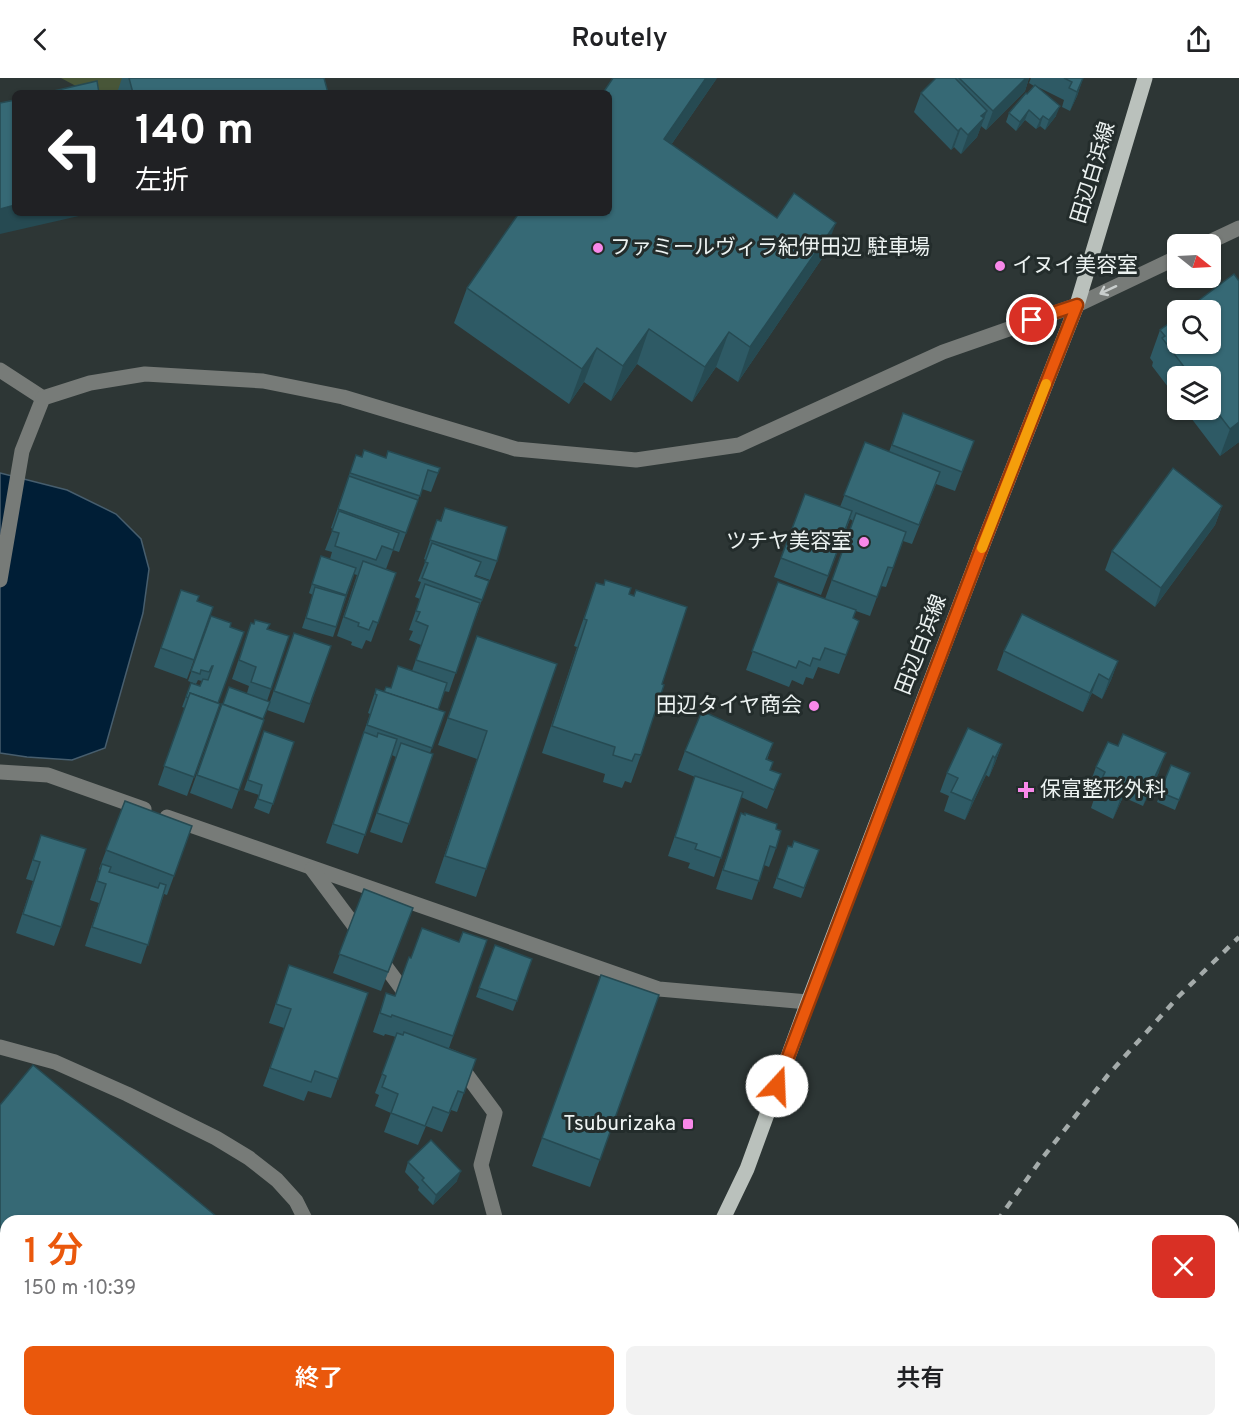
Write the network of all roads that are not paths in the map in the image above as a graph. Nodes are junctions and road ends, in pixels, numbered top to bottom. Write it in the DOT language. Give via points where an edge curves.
graph roads {
  1 [pos="1144,78"];
  2 [pos="1239,228"];
  3 [pos="1221,236"];
  4 [pos="1167,262"];
  5 [pos="1077,305"];
  6 [pos="0,370"];
  7 [pos="43,398"];
  8 [pos="0,580"];
  9 [pos="0,772"];
  10 [pos="312,868"];
  11 [pos="808,1002"];
  12 [pos="417,1010"];
  13 [pos="0,1047"];
  14 [pos="446,1047"];
  15 [pos="303,1215"];
  16 [pos="494,1215"];
  17 [pos="725,1215"];
  1 -- 5 [label="main road, 田辺白浜線"];
  2 -- 3 [label="street"];
  4 -- 5 [label="street, one-way"];
  5 -- 7 [label="street" via="943,352 739,445 636,460 516,449 343,397 263,381 145,374 90,383"];
  5 -- 11 [label="main road, 田辺白浜線"];
  6 -- 7 [label="street"];
  7 -- 8 [label="street" via="22,451"];
  9 -- 10 [label="street" via="48,775"];
  10 -- 11 [label="street" via="659,989"];
  10 -- 12 [label="street"];
  11 -- 17 [label="main road, 田辺白浜線" via="747,1169"];
  13 -- 15 [label="street" via="55,1062 216,1138 277,1180"];
  14 -- 16 [label="street" via="495,1113 481,1165"];
}
